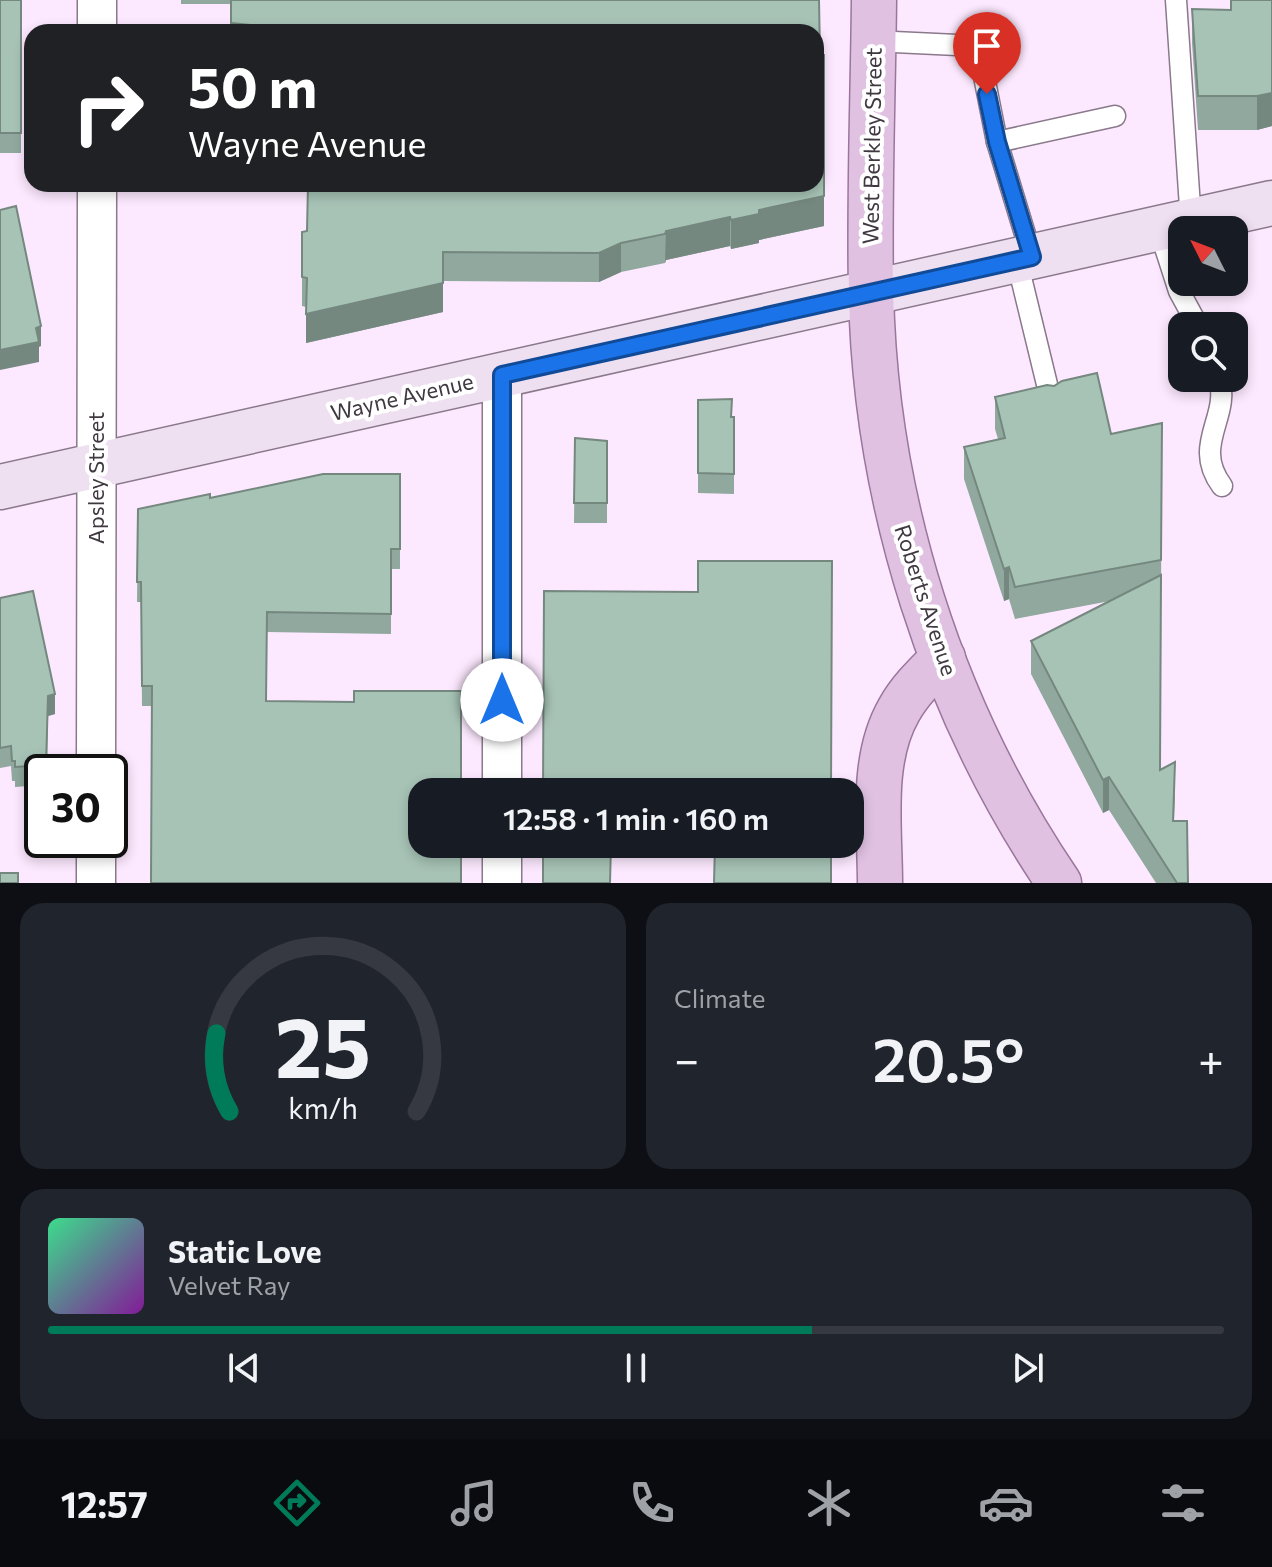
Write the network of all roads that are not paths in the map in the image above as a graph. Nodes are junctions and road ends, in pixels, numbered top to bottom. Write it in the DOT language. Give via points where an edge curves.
graph roads {
  1 [pos="97,0"];
  2 [pos="1176,0"];
  3 [pos="874,21"];
  4 [pos="97,24"];
  5 [pos="1115,116"];
  6 [pos="997,142"];
  7 [pos="97,192"];
  8 [pos="1272,203"];
  9 [pos="1175,216"];
  10 [pos="1215,216"];
  11 [pos="1168,227"];
  12 [pos="1025,259"];
  13 [pos="871,293"];
  14 [pos="502,375"];
  15 [pos="1220,392"];
  16 [pos="1052,405"];
  17 [pos="96,466"];
  18 [pos="1222,486"];
  19 [pos="0,487"];
  20 [pos="943,658"];
  21 [pos="96,754"];
  22 [pos="502,778"];
  23 [pos="96,858"];
  24 [pos="502,858"];
  25 [pos="96,883"];
  26 [pos="502,883"];
  27 [pos="880,883"];
  28 [pos="1059,883"];
  1 -- 4 [label="street"];
  2 -- 9 [label="lane"];
  3 -- 6 [label="lane" via="978,46"];
  3 -- 13 [label="main road, West Berkley Street"];
  5 -- 6 [label="lane"];
  6 -- 12 [label="lane"];
  7 -- 17 [label="street, Apsley Street"];
  8 -- 10 [label="main road, Wayne Avenue"];
  11 -- 12 [label="main road, Wayne Avenue"];
  12 -- 13 [label="main road, Wayne Avenue"];
  12 -- 16 [label="lane"];
  13 -- 14 [label="main road, Wayne Avenue"];
  13 -- 20 [label="main road, Roberts Avenue" via="890,480 917,585"];
  14 -- 17 [label="main road, Wayne Avenue"];
  14 -- 22 [label="street"];
  15 -- 18 [label="lane" via="1209,446 1212,473"];
  17 -- 19 [label="main road, Wayne Avenue"];
  17 -- 21 [label="street, Apsley Street"];
  20 -- 27 [label="main road" via="897,712 885,746"];
  20 -- 28 [label="main road, Roberts Avenue" via="985,755"];
  23 -- 25 [label="street"];
  24 -- 26 [label="street"];
}
